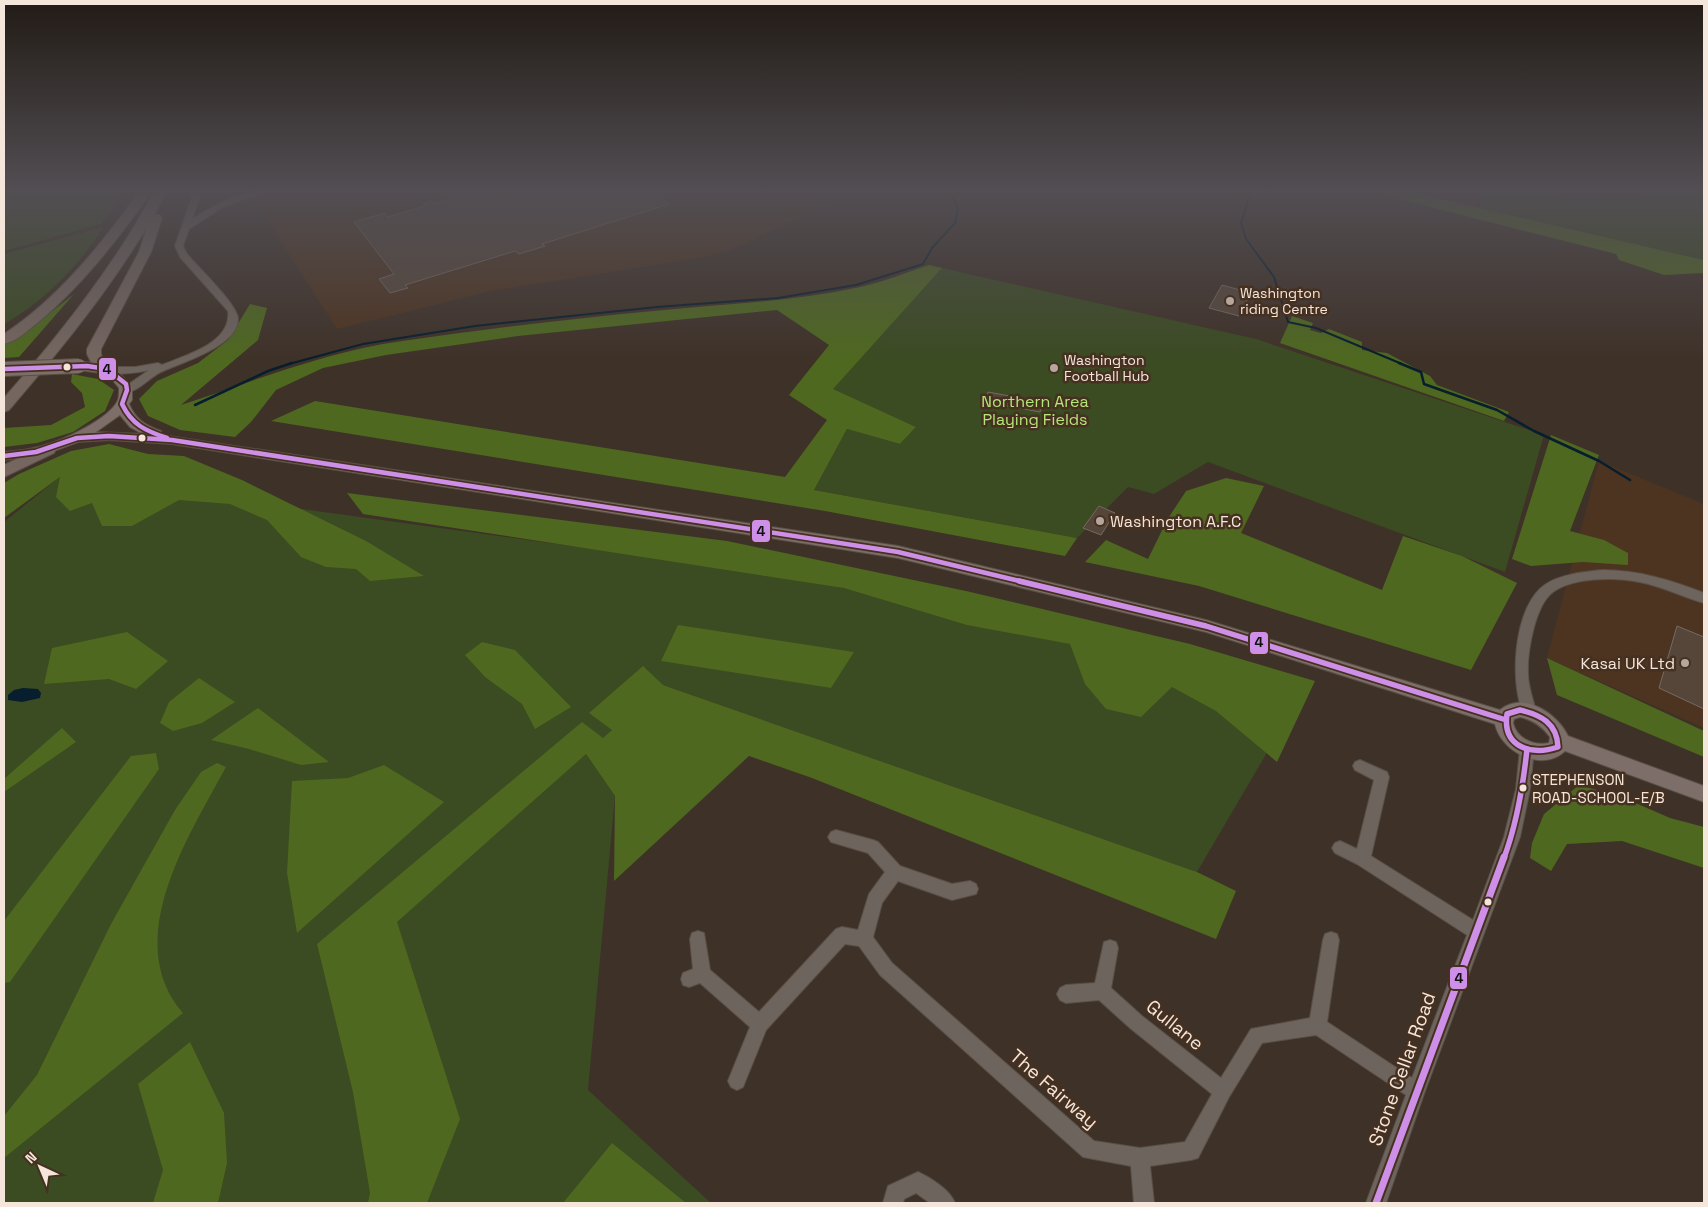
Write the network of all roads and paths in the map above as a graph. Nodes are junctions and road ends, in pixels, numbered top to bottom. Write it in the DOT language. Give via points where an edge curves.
graph roads {
  1 [pos="104,247"];
  2 [pos="118,247"];
  3 [pos="129,247"];
  4 [pos="146,247"];
  5 [pos="181,247"];
  6 [pos="4,340"];
  7 [pos="178,362"];
  8 [pos="103,368"];
  9 [pos="4,369"];
  10 [pos="4,390"];
  11 [pos="127,390"];
  12 [pos="122,404"];
  13 [pos="4,407"];
  14 [pos="77,438"];
  15 [pos="172,440"];
  16 [pos="48,449"];
  17 [pos="4,456"];
  18 [pos="4,472"];
  19 [pos="1704,598"];
  20 [pos="1530,711"];
  21 [pos="1504,719"];
  22 [pos="1560,741"];
  23 [pos="1527,749"];
  24 [pos="1360,766"];
  25 [pos="1704,794"];
  26 [pos="836,837"];
  27 [pos="1340,848"];
  28 [pos="1362,859"];
  29 [pos="895,872"];
  30 [pos="970,889"];
  31 [pos="1477,932"];
  32 [pos="698,939"];
  33 [pos="864,939"];
  34 [pos="1331,940"];
  35 [pos="1110,948"];
  36 [pos="1102,992"];
  37 [pos="1066,994"];
  38 [pos="760,1024"];
  39 [pos="1318,1026"];
  40 [pos="737,1081"];
  41 [pos="1223,1090"];
  42 [pos="1416,1091"];
  43 [pos="1140,1158"];
  44 [pos="893,1203"];
  45 [pos="945,1203"];
  46 [pos="1144,1203"];
  47 [pos="1376,1203"];
  1 -- 6 [label="highway" via="40,314"];
  2 -- 10 [label="highway" via="65,319"];
  3 -- 13 [label="highway" via="70,329"];
  4 -- 8 [label="highway" via="94,349"];
  5 -- 7 [label="street" via="234,315 232,325 218,342"];
  7 -- 8 [label="street" via="135,370"];
  7 -- 11 [label="street" via="150,374"];
  8 -- 9 [label="main road, bridge"];
  8 -- 11 [label="main road" via="126,384"];
  11 -- 12 [label="main road"];
  12 -- 14 [label="main road" via="102,423"];
  12 -- 15 [label="main road" via="132,424"];
  14 -- 15 [label="main road" via="109,436"];
  14 -- 16 [label="main road"];
  15 -- 21 [label="main road" via="898,552 1206,626"];
  16 -- 17 [label="main road"];
  16 -- 18 [label="highway"];
  19 -- 20 [label="street" via="1648,579 1620,574 1591,575 1550,587 1530,618 1524,646 1521,674"];
  20 -- 21 [label="main road" via="1513,711"];
  20 -- 22 [label="main road" via="1548,721"];
  21 -- 23 [label="main road" via="1505,730 1510,737"];
  22 -- 23 [label="main road" via="1558,747 1545,753"];
  22 -- 25 [label="main road"];
  23 -- 31 [label="street, Stone Cellar Road" via="1522,795 1512,837"];
  24 -- 28 [label="street" via="1382,777"];
  26 -- 29 [label="street" via="873,846"];
  27 -- 28 [label="street"];
  28 -- 31 [label="street"];
  29 -- 30 [label="street" via="952,892"];
  29 -- 33 [label="street" via="875,899"];
  31 -- 42 [label="street, Stone Cellar Road"];
  32 -- 38 [label="street" via="696,977"];
  33 -- 38 [label="street" via="842,936"];
  33 -- 43 [label="street, The Fairway" via="886,970 1090,1150"];
  34 -- 39 [label="street"];
  35 -- 36 [label="street"];
  36 -- 37 [label="street"];
  36 -- 41 [label="street, Gullane"];
  38 -- 40 [label="street"];
  39 -- 41 [label="street, The Fairway" via="1257,1035"];
  39 -- 42 [label="street"];
  41 -- 43 [label="street, The Fairway" via="1191,1151"];
  42 -- 47 [label="street, Stone Cellar Road"];
  43 -- 46 [label="street"];
  44 -- 45 [label="street" via="895,1193 918,1182"];
}
